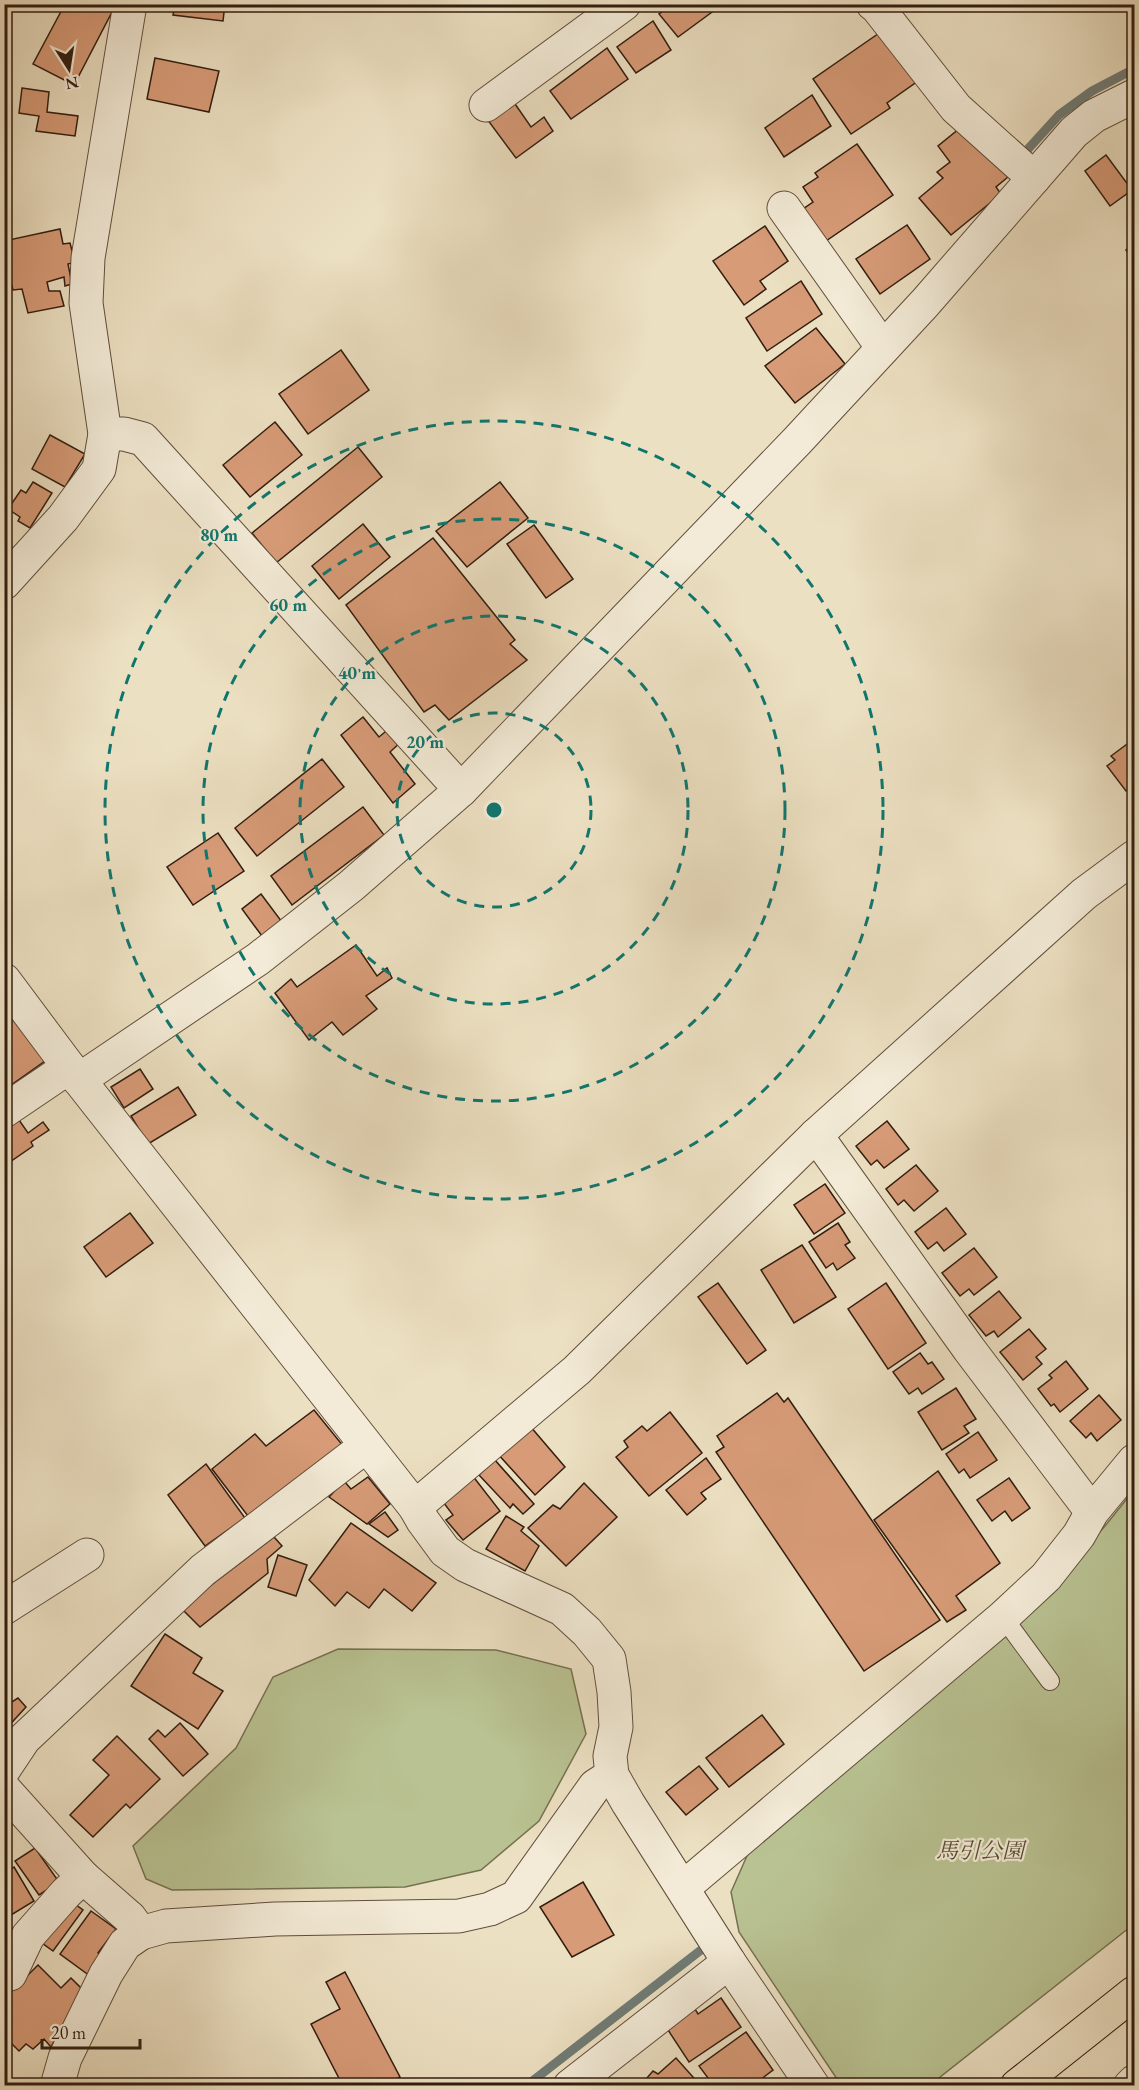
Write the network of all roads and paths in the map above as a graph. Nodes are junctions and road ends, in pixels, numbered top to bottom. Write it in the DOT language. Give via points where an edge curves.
graph roads {
  1 [pos="130,4"];
  2 [pos="624,4"];
  3 [pos="873,4"];
  4 [pos="1134,96"];
  5 [pos="486,105"];
  6 [pos="1034,178"];
  7 [pos="784,208"];
  8 [pos="884,348"];
  9 [pos="105,434"];
  10 [pos="4,583"];
  11 [pos="461,790"];
  12 [pos="1134,857"];
  13 [pos="4,980"];
  14 [pos="74,1073"];
  15 [pos="4,1110"];
  16 [pos="816,1135"];
  17 [pos="366,1446"];
  18 [pos="1134,1461"];
  19 [pos="416,1507"];
  20 [pos="1092,1512"];
  21 [pos="87,1555"];
  22 [pos="4,1608"];
  23 [pos="1003,1617"];
  24 [pos="1050,1681"];
  25 [pos="4,1769"];
  26 [pos="612,1775"];
  27 [pos="4,1789"];
  28 [pos="83,1877"];
  29 [pos="684,1887"];
  30 [pos="141,1933"];
  31 [pos="729,1962"];
  32 [pos="11,1966"];
  33 [pos="1134,1993"];
  34 [pos="1134,2082"];
  35 [pos="57,2085"];
  36 [pos="570,2085"];
  37 [pos="813,2085"];
  38 [pos="1017,2085"];
  39 [pos="1130,2085"];
  1 -- 9 [label="street" via="88,258 86,303"];
  2 -- 5 [label="street"];
  3 -- 6 [label="street" via="956,108"];
  4 -- 6 [label="street" via="1094,116 1074,132"];
  6 -- 8 [label="street"];
  7 -- 8 [label="street"];
  8 -- 11 [label="street"];
  9 -- 10 [label="street" via="99,469 63,518"];
  9 -- 11 [label="street" via="124,434 142,440"];
  11 -- 14 [label="street" via="351,886 258,959"];
  12 -- 16 [label="street" via="1084,894"];
  13 -- 14 [label="street"];
  14 -- 15 [label="street"];
  14 -- 17 [label="street"];
  16 -- 19 [label="street" via="577,1370"];
  16 -- 20 [label="street"];
  17 -- 19 [label="street"];
  17 -- 25 [label="street" via="203,1570 24,1739"];
  18 -- 20 [label="street"];
  19 -- 26 [label="street" via="445,1551 465,1565 562,1609 609,1659 616,1727 610,1756"];
  20 -- 23 [label="street" via="1046,1577"];
  21 -- 22 [label="street"];
  23 -- 24 [label="lane"];
  23 -- 29 [label="street"];
  26 -- 29 [label="street"];
  26 -- 30 [label="street" via="594,1786 516,1897 490,1909 459,1916 275,1919 177,1926"];
  27 -- 28 [label="street"];
  28 -- 30 [label="street" via="130,1918"];
  28 -- 32 [label="street" via="28,1936"];
  29 -- 31 [label="street"];
  30 -- 35 [label="street" via="125,1944 106,1974 65,2058"];
  31 -- 36 [label="street"];
  31 -- 37 [label="street"];
  33 -- 38 [label="highway"];
  34 -- 39 [label="street"];
}
